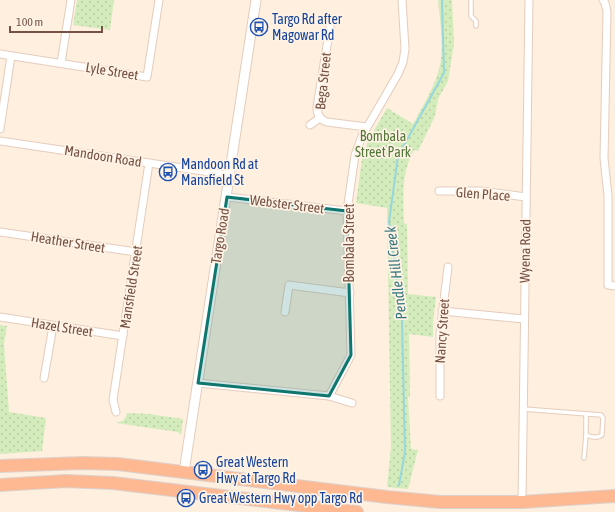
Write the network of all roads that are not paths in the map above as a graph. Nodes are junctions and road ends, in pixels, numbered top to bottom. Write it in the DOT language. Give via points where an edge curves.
graph roads {
  1 [pos="71,0"];
  2 [pos="159,0"];
  3 [pos="256,0"];
  4 [pos="402,0"];
  5 [pos="471,0"];
  6 [pos="529,0"];
  7 [pos="603,0"];
  8 [pos="331,21"];
  9 [pos="476,26"];
  10 [pos="0,54"];
  11 [pos="11,56"];
  12 [pos="61,63"];
  13 [pos="320,118"];
  14 [pos="310,125"];
  15 [pos="367,127"];
  16 [pos="0,129"];
  17 [pos="0,141"];
  18 [pos="149,163"];
  19 [pos="230,175"];
  20 [pos="439,191"];
  21 [pos="227,197"];
  22 [pos="526,197"];
  23 [pos="347,211"];
  24 [pos="0,232"];
  25 [pos="136,252"];
  26 [pos="448,267"];
  27 [pos="615,286"];
  28 [pos="350,293"];
  29 [pos="442,311"];
  30 [pos="285,312"];
  31 [pos="0,318"];
  32 [pos="524,319"];
  33 [pos="53,326"];
  34 [pos="123,336"];
  35 [pos="44,378"];
  36 [pos="198,384"];
  37 [pos="329,396"];
  38 [pos="440,396"];
  39 [pos="352,403"];
  40 [pos="523,409"];
  41 [pos="116,412"];
  42 [pos="586,414"];
  43 [pos="586,435"];
  44 [pos="584,458"];
  45 [pos="0,466"];
  46 [pos="184,472"];
  47 [pos="0,485"];
  48 [pos="615,496"];
  49 [pos="522,502"];
  50 [pos="357,512"];
  1 -- 12 [label="street"];
  2 -- 12 [label="street, Lyle Street" via="147,77"];
  3 -- 19 [label="street, Targo Road"];
  4 -- 15 [label="street, Bombala Street" via="403,62"];
  5 -- 9 [label="lane" via="471,16 476,21"];
  6 -- 22 [label="street, Wyena Road"];
  7 -- 27 [label="street" via="607,12 604,158 608,196 608,285"];
  8 -- 13 [label="street, Bega Street" via="317,107"];
  10 -- 11 [label="street, Lyle Street"];
  11 -- 12 [label="street, Lyle Street"];
  11 -- 16 [label="street"];
  13 -- 14 [label="street, Bega Street"];
  13 -- 15 [label="street, Bega Street" via="327,122"];
  15 -- 23 [label="street, Bombala Street" via="355,155"];
  17 -- 18 [label="street, Mandoon Road"];
  18 -- 19 [label="street, Mandoon Road"];
  18 -- 25 [label="street, Mansfield Street"];
  19 -- 21 [label="street, Targo Road"];
  20 -- 22 [label="street, Glen Place"];
  21 -- 23 [label="street, Webster Street"];
  21 -- 36 [label="street, Targo Road"];
  22 -- 32 [label="street, Wyena Road"];
  23 -- 28 [label="street, Bombala Street"];
  24 -- 25 [label="street, Heather Street"];
  25 -- 34 [label="street, Mansfield Street"];
  26 -- 29 [label="street, Nancy Street"];
  28 -- 30 [label="street" via="289,285"];
  28 -- 37 [label="street, Bombala Street" via="351,355"];
  29 -- 32 [label="street"];
  29 -- 38 [label="street, Nancy Street"];
  31 -- 33 [label="street, Hazel Street"];
  32 -- 40 [label="street, Wyena Road"];
  33 -- 34 [label="street, Hazel Street"];
  33 -- 35 [label="street"];
  34 -- 41 [label="street, Mansfield Street" via="113,400"];
  36 -- 37 [label="street"];
  36 -- 46 [label="street, Targo Road"];
  37 -- 39 [label="street"];
  40 -- 42 [label="lane"];
  40 -- 49 [label="street, Wyena Road"];
  42 -- 43 [label="lane"];
  42 -- 43 [label="lane" via="598,414 603,418 602,435"];
  43 -- 44 [label="lane"];
  45 -- 46 [label="highway" via="102,463"];
  46 -- 49 [label="highway" via="440,502"];
  47 -- 50 [label="highway" via="66,481 113,483"];
  48 -- 49 [label="highway"];
}
